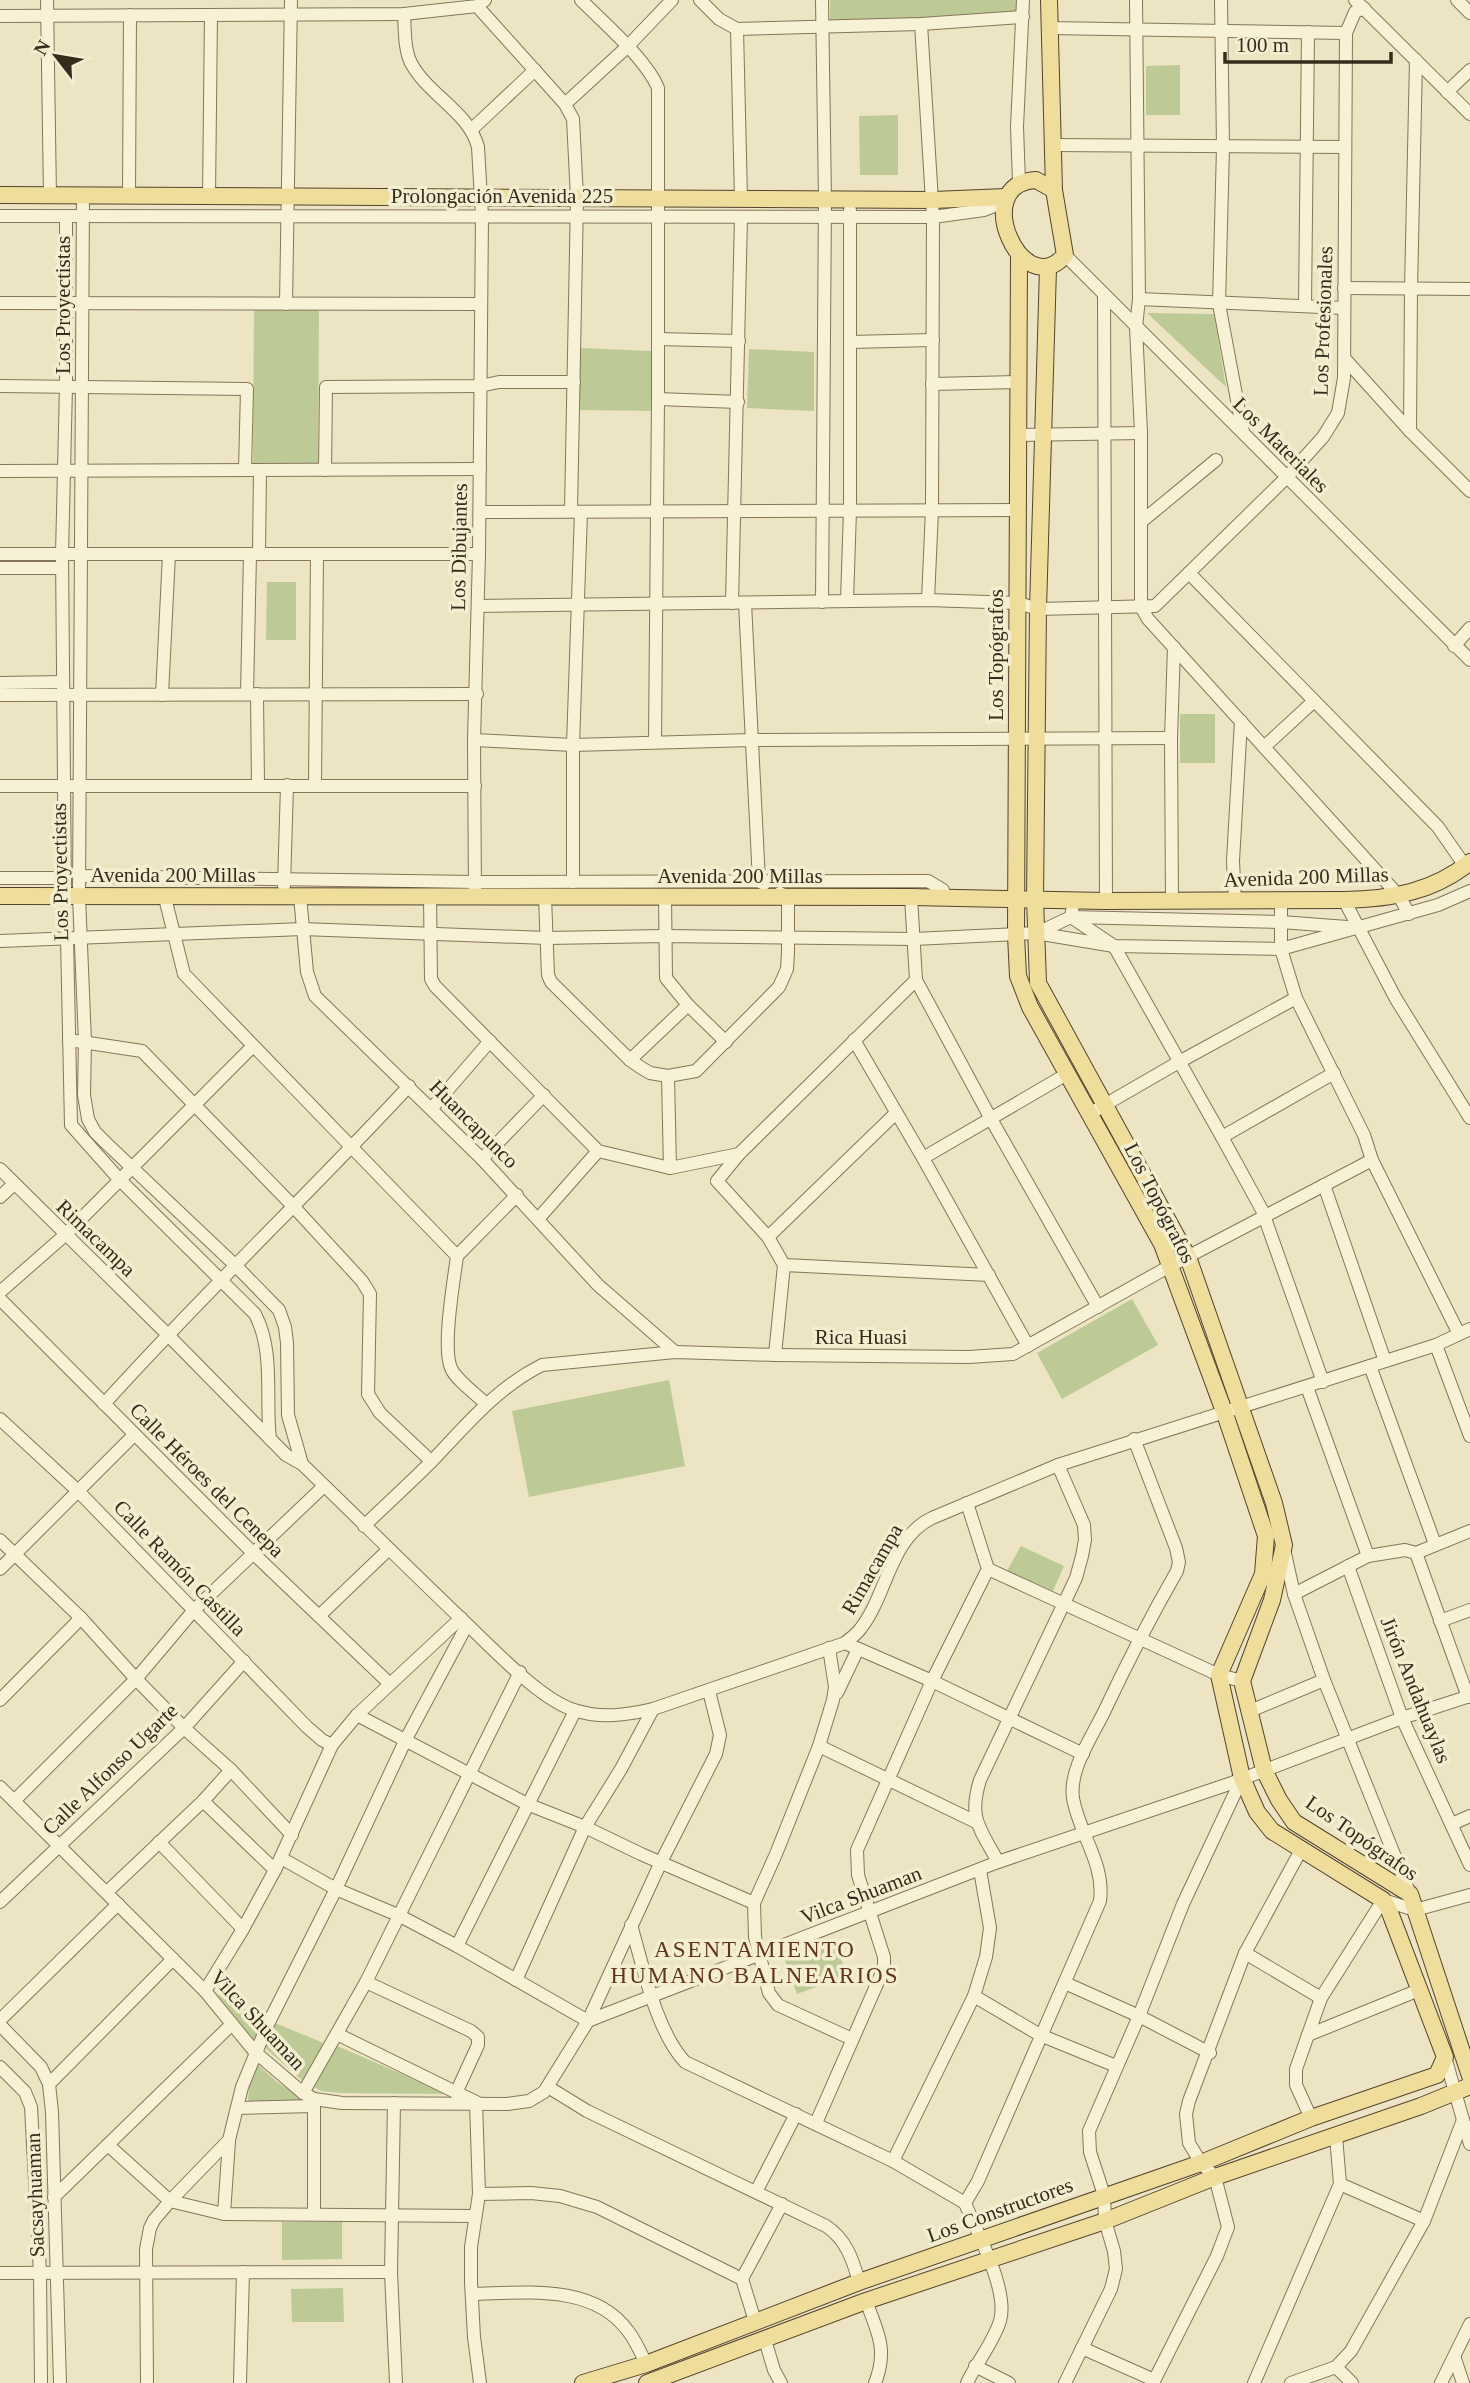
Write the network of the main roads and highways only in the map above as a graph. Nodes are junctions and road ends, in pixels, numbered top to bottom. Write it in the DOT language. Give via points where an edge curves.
graph roads {
  1 [pos="1049,0"];
  2 [pos="1052,145"];
  3 [pos="1023,181"];
  4 [pos="1054,190"];
  5 [pos="0,195"];
  6 [pos="1002,197"];
  7 [pos="1019,255"];
  8 [pos="1048,268"];
  9 [pos="1468,868"];
  10 [pos="0,897"];
  11 [pos="1017,898"];
  12 [pos="1035,899"];
  13 [pos="1470,2076"];
  14 [pos="1431,2077"];
  15 [pos="1462,2089"];
  16 [pos="674,2378"];
  17 [pos="583,2383"];
  18 [pos="647,2383"];
  1 -- 2 [label="main road"];
  2 -- 3 [label="main road" via="1038,171"];
  2 -- 4 [label="main road"];
  3 -- 4 [label="main road" via="1036,180"];
  3 -- 6 [label="main road"];
  4 -- 8 [label="main road" via="1065,255"];
  5 -- 6 [label="main road, Prolongación Avenida 225"];
  6 -- 7 [label="main road" via="1009,238"];
  7 -- 8 [label="main road"];
  7 -- 11 [label="main road, Los Topógrafos"];
  8 -- 12 [label="main road, Los Topógrafos"];
  9 -- 12 [label="main road, Avenida 200 Millas" via="1426,889 1344,900"];
  10 -- 11 [label="main road, Avenida 200 Millas" via="166,898 289,891 430,897 475,889 545,897"];
  11 -- 12 [label="main road, Avenida 200 Millas"];
  11 -- 14 [label="main road, Los Topógrafos" via="1021,989 1162,1244 1266,1536 1263,1574 1219,1675 1242,1778 1257,1812 1272,1831 1383,1900 1444,2057 1437,2075"];
  12 -- 13 [label="main road, Los Topógrafos" via="1038,983 1188,1257 1274,1503 1284,1545 1272,1601 1242,1681 1264,1770 1294,1822 1410,1894"];
  14 -- 17 [label="main road, Los Constructores" via="859,2282 646,2364"];
  15 -- 16 [label="main road, Los Constructores" via="1105,2221 866,2301"];
  16 -- 18 [label="main road, Los Constructores"];
}
